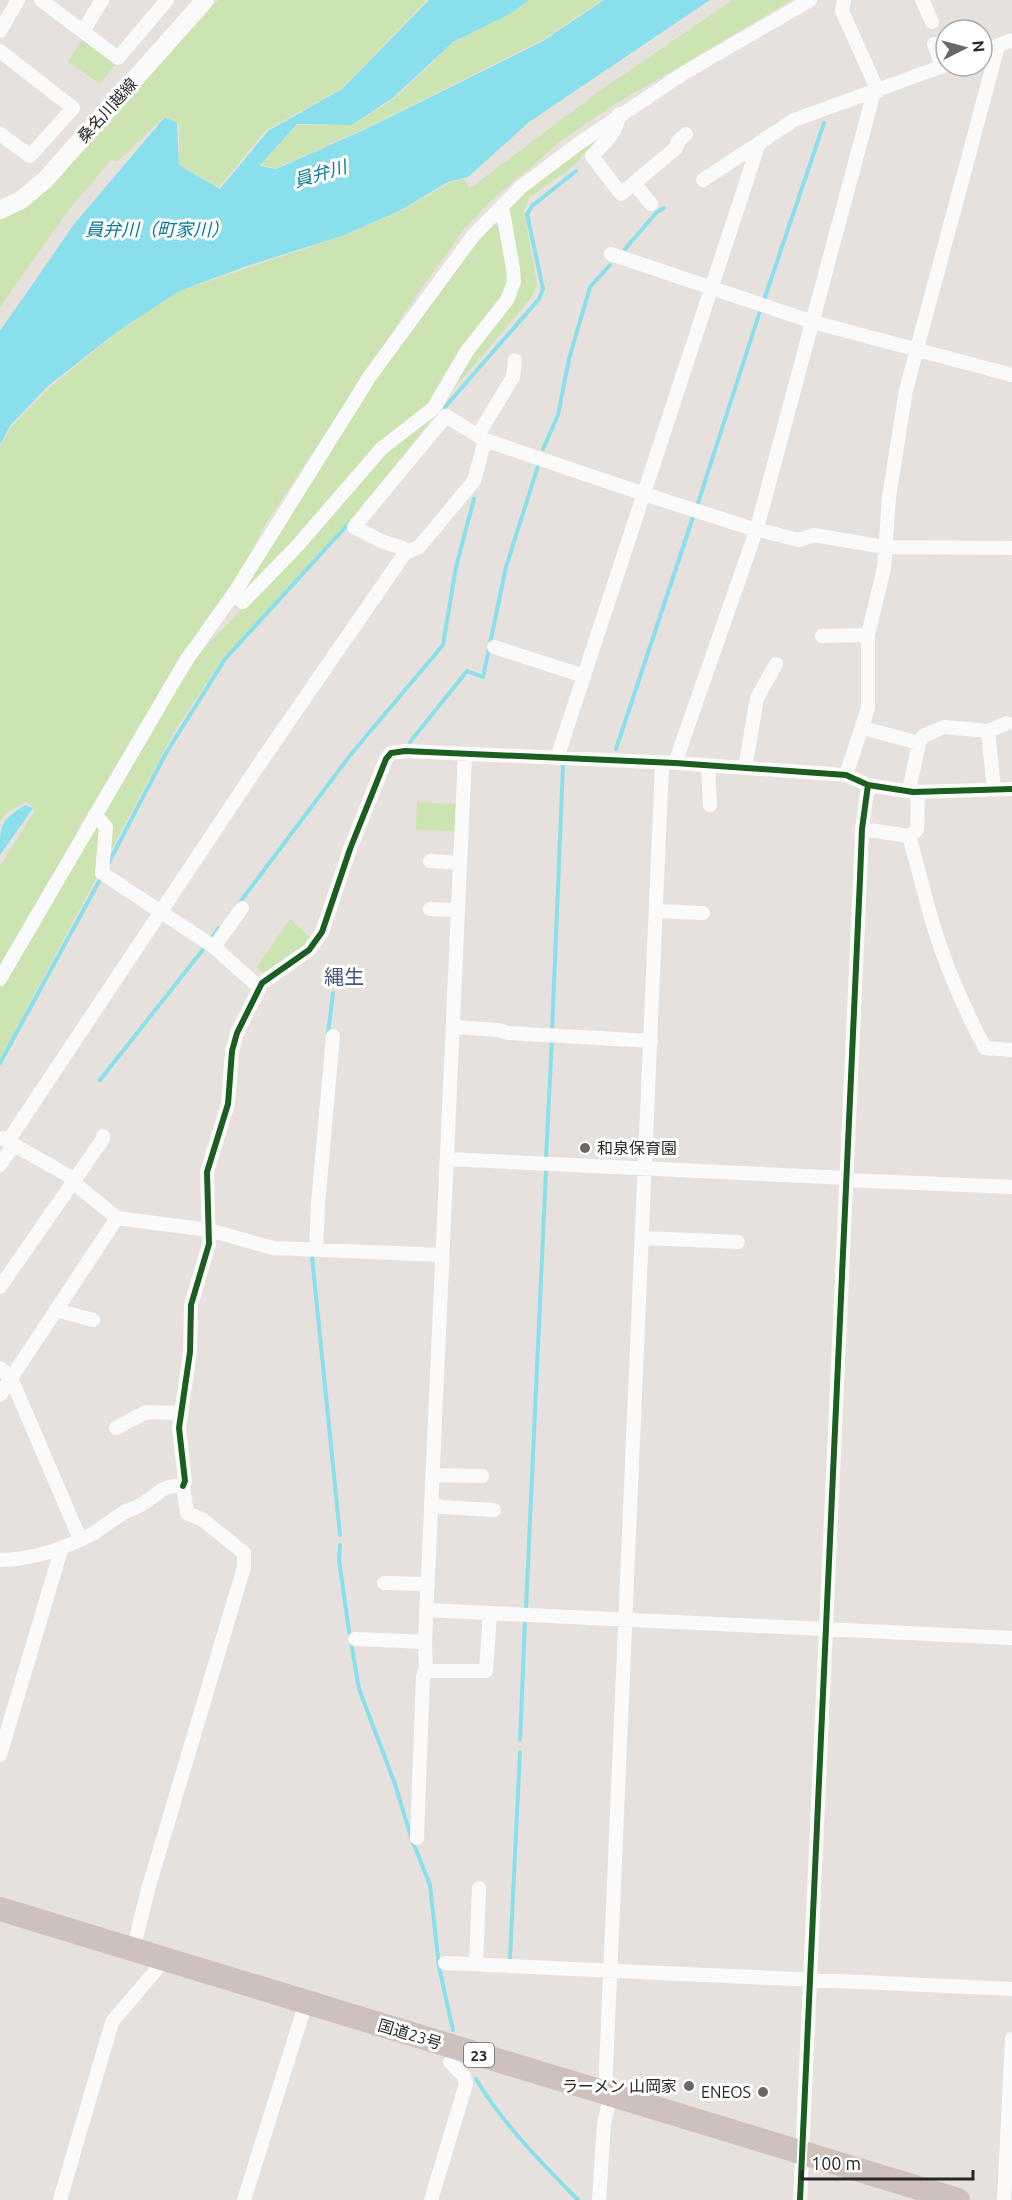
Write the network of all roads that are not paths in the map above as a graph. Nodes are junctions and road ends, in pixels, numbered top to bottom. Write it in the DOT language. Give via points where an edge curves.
graph roads {
  1 [pos="18,0"];
  2 [pos="41,0"];
  3 [pos="102,0"];
  4 [pos="167,0"];
  5 [pos="205,0"];
  6 [pos="810,0"];
  7 [pos="844,0"];
  8 [pos="922,0"];
  9 [pos="932,22"];
  10 [pos="0,31"];
  11 [pos="83,31"];
  12 [pos="1012,40"];
  13 [pos="998,46"];
  14 [pos="994,48"];
  15 [pos="0,51"];
  16 [pos="934,70"];
  17 [pos="876,92"];
  18 [pos="620,114"];
  19 [pos="0,134"];
  20 [pos="686,134"];
  21 [pos="759,143"];
  22 [pos="703,180"];
  23 [pos="634,183"];
  24 [pos="651,204"];
  25 [pos="502,206"];
  26 [pos="0,210"];
  27 [pos="611,254"];
  28 [pos="711,289"];
  29 [pos="813,322"];
  30 [pos="916,349"];
  31 [pos="515,360"];
  32 [pos="1012,375"];
  33 [pos="440,412"];
  34 [pos="482,437"];
  35 [pos="644,494"];
  36 [pos="757,528"];
  37 [pos="885,547"];
  38 [pos="1012,548"];
  39 [pos="405,553"];
  40 [pos="233,595"];
  41 [pos="868,635"];
  42 [pos="822,636"];
  43 [pos="494,647"];
  44 [pos="776,663"];
  45 [pos="584,676"];
  46 [pos="1007,723"];
  47 [pos="863,728"];
  48 [pos="988,731"];
  49 [pos="919,743"];
  50 [pos="465,754"];
  51 [pos="556,758"];
  52 [pos="669,764"];
  53 [pos="708,766"];
  54 [pos="745,768"];
  55 [pos="846,775"];
  56 [pos="868,785"];
  57 [pos="994,789"];
  58 [pos="1012,789"];
  59 [pos="913,791"];
  60 [pos="710,805"];
  61 [pos="94,815"];
  62 [pos="862,829"];
  63 [pos="909,836"];
  64 [pos="430,861"];
  65 [pos="460,863"];
  66 [pos="242,908"];
  67 [pos="430,909"];
  68 [pos="458,910"];
  69 [pos="657,911"];
  70 [pos="161,913"];
  71 [pos="703,913"];
  72 [pos="214,947"];
  73 [pos="0,979"];
  74 [pos="259,987"];
  75 [pos="453,1027"];
  76 [pos="333,1036"];
  77 [pos="651,1041"];
  78 [pos="1012,1050"];
  79 [pos="103,1136"];
  80 [pos="7,1141"];
  81 [pos="447,1159"];
  82 [pos="0,1165"];
  83 [pos="645,1168"];
  84 [pos="74,1179"];
  85 [pos="847,1179"];
  86 [pos="1012,1187"];
  87 [pos="117,1218"];
  88 [pos="209,1230"];
  89 [pos="642,1238"];
  90 [pos="738,1242"];
  91 [pos="316,1249"];
  92 [pos="442,1255"];
  93 [pos="0,1287"];
  94 [pos="56,1310"];
  95 [pos="93,1320"];
  96 [pos="0,1368"];
  97 [pos="11,1378"];
  98 [pos="0,1395"];
  99 [pos="180,1413"];
  100 [pos="116,1428"];
  101 [pos="433,1475"];
  102 [pos="482,1476"];
  103 [pos="183,1486"];
  104 [pos="431,1504"];
  105 [pos="494,1510"];
  106 [pos="80,1539"];
  107 [pos="62,1547"];
  108 [pos="0,1560"];
  109 [pos="384,1582"];
  110 [pos="428,1584"];
  111 [pos="426,1610"];
  112 [pos="490,1613"];
  113 [pos="625,1619"];
  114 [pos="827,1629"];
  115 [pos="1012,1638"];
  116 [pos="355,1639"];
  117 [pos="425,1642"];
  118 [pos="426,1669"];
  119 [pos="0,1755"];
  120 [pos="417,1838"];
  121 [pos="479,1888"];
  122 [pos="0,1909"];
  123 [pos="0,1923"];
  124 [pos="134,1950"];
  125 [pos="445,1963"];
  126 [pos="476,1964"];
  127 [pos="156,1970"];
  128 [pos="610,1971"];
  129 [pos="810,1980"];
  130 [pos="1012,1989"];
  131 [pos="302,2015"];
  132 [pos="1012,2039"];
  133 [pos="450,2062"];
  134 [pos="606,2100"];
  135 [pos="802,2159"];
  136 [pos="60,2200"];
  137 [pos="244,2200"];
  138 [pos="431,2200"];
  139 [pos="600,2200"];
  140 [pos="800,2200"];
  141 [pos="912,2200"];
  142 [pos="958,2200"];
  143 [pos="1004,2200"];
  1 -- 10 [label="street"];
  2 -- 11 [label="street"];
  3 -- 11 [label="street"];
  4 -- 11 [label="street" via="118,58"];
  5 -- 26 [label="main road, 桑名川越線" via="45,180 21,200"];
  6 -- 18 [label="street"];
  7 -- 17 [label="street" via="842,11"];
  8 -- 9 [label="street"];
  12 -- 13 [label="street"];
  13 -- 14 [label="street"];
  13 -- 30 [label="street"];
  15 -- 19 [label="street" via="73,108 30,156"];
  16 -- 17 [label="street"];
  17 -- 21 [label="street" via="794,120"];
  17 -- 29 [label="street"];
  18 -- 23 [label="street" via="619,123 592,156 621,194"];
  18 -- 25 [label="street" via="521,187"];
  20 -- 23 [label="street"];
  21 -- 22 [label="street"];
  21 -- 28 [label="street"];
  23 -- 24 [label="street"];
  25 -- 33 [label="street" via="514,282 507,300 467,351"];
  25 -- 40 [label="street" via="473,236 370,376"];
  27 -- 28 [label="street"];
  28 -- 29 [label="street"];
  28 -- 35 [label="street"];
  29 -- 30 [label="street"];
  29 -- 36 [label="street"];
  30 -- 32 [label="street"];
  30 -- 37 [label="street" via="898,435"];
  31 -- 34 [label="street" via="513,377"];
  33 -- 34 [label="street"];
  33 -- 39 [label="street" via="354,527 403,548"];
  33 -- 40 [label="street" via="382,448 243,602"];
  34 -- 35 [label="street"];
  34 -- 39 [label="street" via="474,481 419,547"];
  35 -- 36 [label="street"];
  35 -- 45 [label="street"];
  36 -- 37 [label="street" via="799,540 814,536"];
  36 -- 52 [label="street"];
  37 -- 38 [label="street"];
  37 -- 41 [label="street" via="881,587"];
  39 -- 70 [label="street"];
  40 -- 61 [label="street" via="185,662"];
  41 -- 42 [label="street"];
  41 -- 47 [label="street" via="869,691"];
  43 -- 45 [label="street"];
  44 -- 54 [label="street" via="756,698"];
  45 -- 51 [label="street"];
  46 -- 48 [label="street"];
  47 -- 49 [label="street"];
  47 -- 55 [label="street"];
  48 -- 49 [label="street" via="944,727 923,736"];
  48 -- 57 [label="street"];
  49 -- 59 [label="street"];
  50 -- 51 [label="street"];
  50 -- 65 [label="street"];
  50 -- 74 [label="street" via="391,753 350,849 322,932 309,950"];
  51 -- 52 [label="street"];
  52 -- 53 [label="street"];
  52 -- 69 [label="street"];
  53 -- 54 [label="street"];
  53 -- 60 [label="street"];
  54 -- 55 [label="street"];
  55 -- 56 [label="street"];
  56 -- 59 [label="street"];
  56 -- 62 [label="street"];
  57 -- 58 [label="street"];
  57 -- 59 [label="street"];
  59 -- 63 [label="street" via="917,830"];
  61 -- 70 [label="street" via="106,827 104,875"];
  61 -- 73 [label="street"];
  62 -- 63 [label="street"];
  62 -- 85 [label="street"];
  63 -- 78 [label="street" via="932,922 974,1027 985,1048"];
  64 -- 65 [label="street"];
  65 -- 68 [label="street"];
  66 -- 72 [label="street"];
  67 -- 68 [label="street"];
  68 -- 75 [label="street"];
  69 -- 71 [label="street"];
  69 -- 77 [label="street"];
  70 -- 72 [label="street"];
  70 -- 80 [label="street"];
  72 -- 74 [label="street"];
  74 -- 88 [label="street" via="237,1033 228,1104 207,1172"];
  75 -- 77 [label="street"];
  75 -- 81 [label="street"];
  76 -- 91 [label="street"];
  77 -- 83 [label="street"];
  79 -- 84 [label="street"];
  80 -- 82 [label="street"];
  80 -- 84 [label="street"];
  81 -- 83 [label="street"];
  81 -- 92 [label="street"];
  83 -- 85 [label="street"];
  83 -- 89 [label="street"];
  84 -- 87 [label="street"];
  84 -- 93 [label="street"];
  85 -- 86 [label="street"];
  85 -- 114 [label="street"];
  87 -- 88 [label="street"];
  87 -- 94 [label="street"];
  88 -- 91 [label="street" via="273,1248"];
  88 -- 99 [label="street" via="207,1254 191,1305 190,1352"];
  89 -- 90 [label="street"];
  89 -- 113 [label="street"];
  91 -- 92 [label="street"];
  92 -- 101 [label="street"];
  94 -- 95 [label="street"];
  94 -- 97 [label="street"];
  96 -- 97 [label="street"];
  97 -- 98 [label="street"];
  97 -- 106 [label="street"];
  99 -- 100 [label="street" via="146,1412"];
  99 -- 103 [label="street"];
  101 -- 102 [label="street"];
  101 -- 104 [label="street"];
  103 -- 106 [label="street" via="160,1489 140,1506"];
  103 -- 124 [label="street" via="187,1513 240,1548 245,1562 149,1886"];
  104 -- 105 [label="street"];
  104 -- 110 [label="street"];
  106 -- 107 [label="street"];
  107 -- 108 [label="street" via="26,1558"];
  107 -- 119 [label="street"];
  109 -- 110 [label="street"];
  110 -- 111 [label="street"];
  111 -- 112 [label="street"];
  111 -- 117 [label="street"];
  112 -- 113 [label="street"];
  112 -- 118 [label="street" via="486,1671"];
  113 -- 114 [label="street"];
  113 -- 128 [label="street"];
  114 -- 115 [label="street"];
  114 -- 129 [label="street"];
  116 -- 117 [label="street"];
  117 -- 118 [label="street"];
  118 -- 120 [label="street"];
  121 -- 126 [label="street"];
  122 -- 124 [label="highway, 国道23号 / 23"];
  123 -- 127 [label="highway, 国道23号 / 23"];
  124 -- 134 [label="highway, 国道23号 / 23"];
  125 -- 126 [label="street"];
  126 -- 128 [label="street"];
  127 -- 131 [label="highway, 国道23号 / 23"];
  127 -- 136 [label="street" via="112,2022"];
  128 -- 129 [label="street"];
  128 -- 134 [label="street"];
  129 -- 130 [label="street"];
  129 -- 135 [label="street"];
  131 -- 133 [label="highway, 国道23号 / 23"];
  131 -- 137 [label="street"];
  132 -- 143 [label="street"];
  133 -- 134 [label="highway, 国道23号 / 23"];
  133 -- 138 [label="street" via="464,2076 466,2084"];
  134 -- 135 [label="highway, 国道23号 / 23"];
  134 -- 139 [label="street"];
  135 -- 140 [label="street"];
  135 -- 141 [label="highway, 国道23号 / 23"];
  135 -- 142 [label="highway, 国道23号 / 23"];
}
